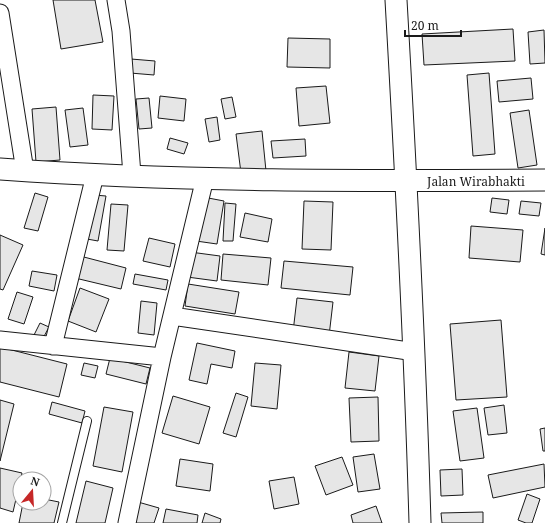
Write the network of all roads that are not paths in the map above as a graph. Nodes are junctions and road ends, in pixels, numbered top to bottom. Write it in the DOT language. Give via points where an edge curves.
graph roads {
  1 [pos="116,0"];
  2 [pos="396,0"];
  3 [pos="0,13"];
  4 [pos="0,169"];
  5 [pos="25,171"];
  6 [pos="95,175"];
  7 [pos="132,175"];
  8 [pos="205,178"];
  9 [pos="545,180"];
  10 [pos="407,181"];
  11 [pos="172,316"];
  12 [pos="0,340"];
  13 [pos="53,346"];
  14 [pos="415,352"];
  15 [pos="162,357"];
  16 [pos="87,421"];
  17 [pos="62,523"];
  18 [pos="127,523"];
  19 [pos="420,523"];
  1 -- 7 [label="street" via="121,31"];
  2 -- 10 [label="street"];
  3 -- 5 [label="street"];
  4 -- 5 [label="street, Jalan Wirabhakti"];
  5 -- 6 [label="street, Jalan Wirabhakti"];
  6 -- 7 [label="street, Jalan Wirabhakti"];
  6 -- 13 [label="street"];
  7 -- 8 [label="street, Jalan Wirabhakti"];
  8 -- 10 [label="street, Jalan Wirabhakti"];
  8 -- 11 [label="street"];
  9 -- 10 [label="street, Jalan Wirabhakti"];
  10 -- 14 [label="street"];
  11 -- 14 [label="street"];
  11 -- 15 [label="street"];
  12 -- 13 [label="street"];
  13 -- 15 [label="street"];
  14 -- 19 [label="street"];
  15 -- 18 [label="street"];
  16 -- 17 [label="lane"];
}
